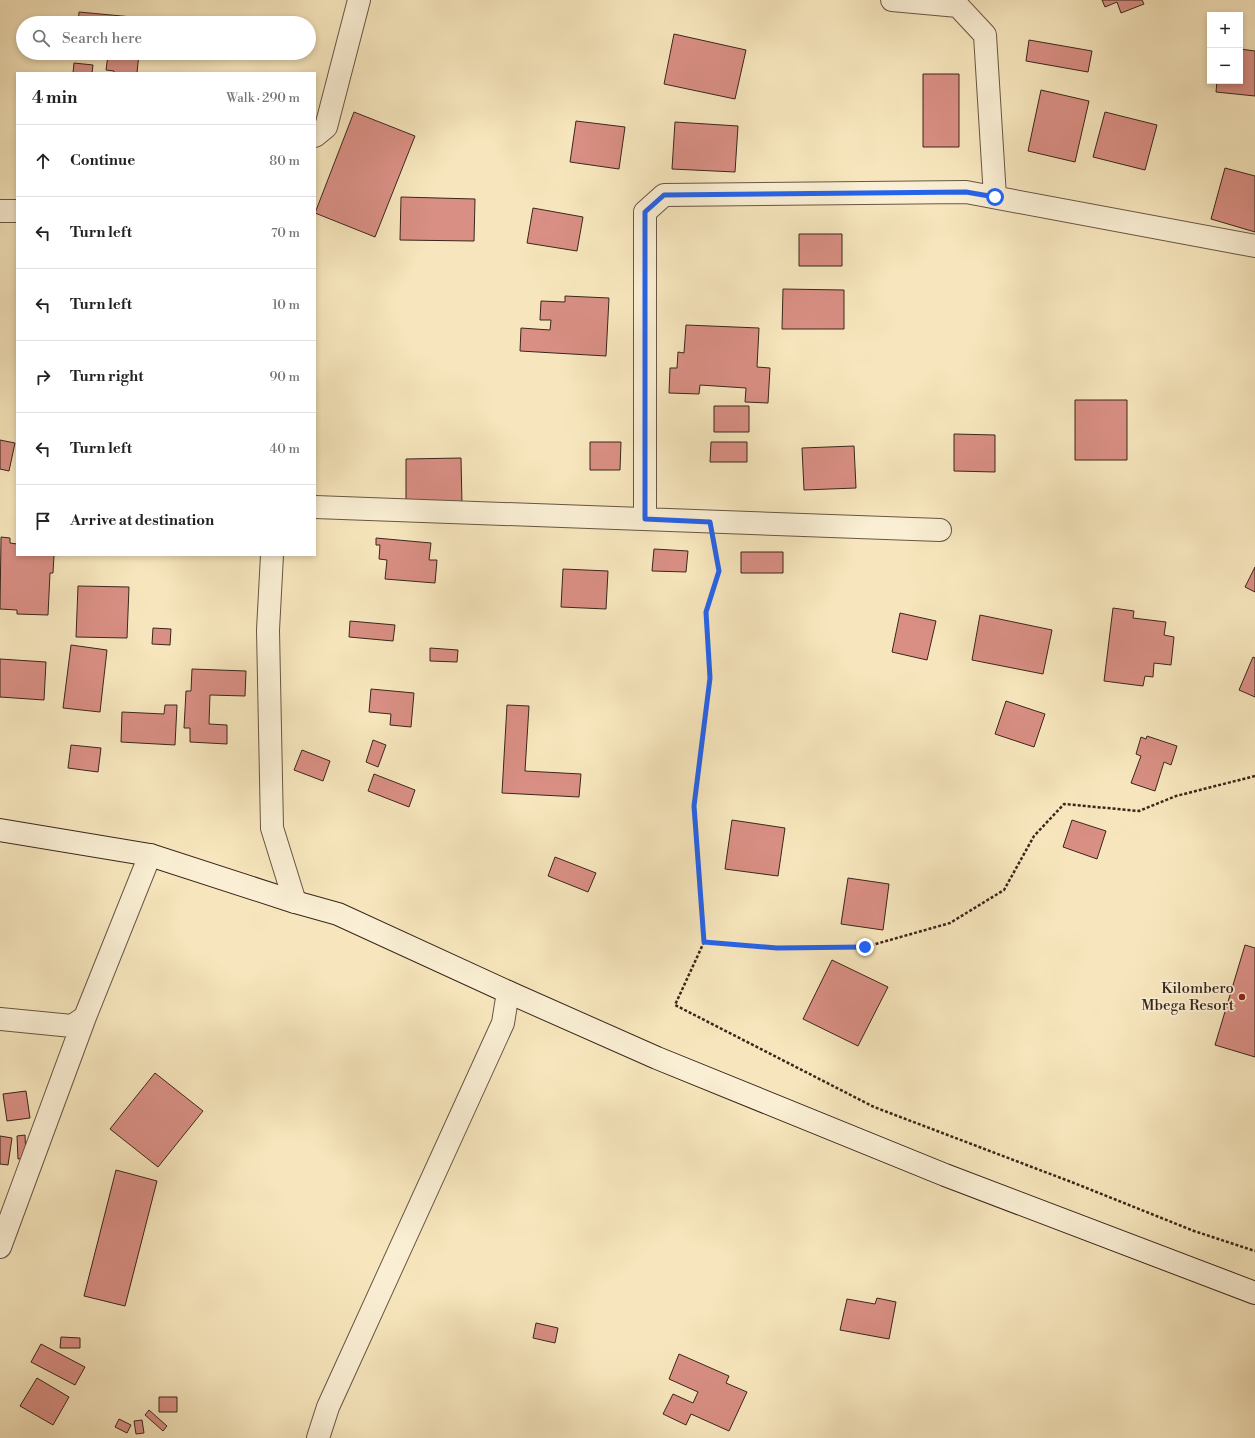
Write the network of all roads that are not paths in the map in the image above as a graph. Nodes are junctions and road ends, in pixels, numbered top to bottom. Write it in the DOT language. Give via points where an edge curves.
graph roads {
  1 [pos="359,0"];
  2 [pos="892,0"];
  3 [pos="958,3"];
  4 [pos="316,135"];
  5 [pos="995,197"];
  6 [pos="0,211"];
  7 [pos="16,211"];
  8 [pos="1255,246"];
  9 [pos="316,507"];
  10 [pos="645,519"];
  11 [pos="940,530"];
  12 [pos="272,556"];
  13 [pos="0,830"];
  14 [pos="150,855"];
  15 [pos="295,902"];
  16 [pos="508,992"];
  17 [pos="85,1017"];
  18 [pos="0,1019"];
  19 [pos="0,1247"];
  20 [pos="1255,1293"];
  21 [pos="318,1438"];
  1 -- 4 [label="street" via="326,127"];
  2 -- 3 [label="street"];
  3 -- 5 [label="street" via="985,35"];
  5 -- 8 [label="street"];
  5 -- 10 [label="street" via="966,192 664,195 659,199 645,212"];
  6 -- 7 [label="street"];
  9 -- 10 [label="street"];
  10 -- 11 [label="street"];
  12 -- 15 [label="street" via="268,630 272,828"];
  13 -- 14 [label="street"];
  14 -- 15 [label="street"];
  14 -- 17 [label="street"];
  15 -- 16 [label="street" via="338,914"];
  16 -- 20 [label="street" via="657,1058 945,1175"];
  16 -- 21 [label="street" via="503,1024 328,1407"];
  17 -- 18 [label="street" via="72,1026"];
  17 -- 19 [label="street"];
}
